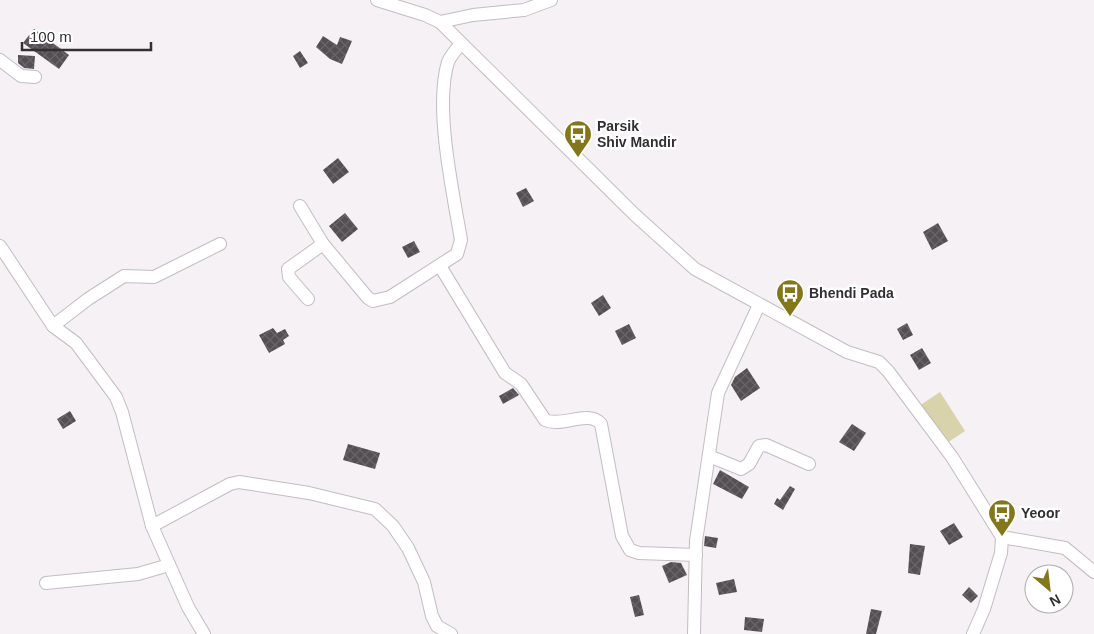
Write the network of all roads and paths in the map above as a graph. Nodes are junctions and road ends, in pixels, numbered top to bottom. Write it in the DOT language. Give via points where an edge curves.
graph roads {
  1 [pos="377,0"];
  2 [pos="551,0"];
  3 [pos="397,3"];
  4 [pos="440,22"];
  5 [pos="461,43"];
  6 [pos="0,60"];
  7 [pos="35,77"];
  8 [pos="300,206"];
  9 [pos="220,244"];
  10 [pos="323,244"];
  11 [pos="0,246"];
  12 [pos="440,266"];
  13 [pos="308,299"];
  14 [pos="759,305"];
  15 [pos="53,326"];
  16 [pos="709,456"];
  17 [pos="809,464"];
  18 [pos="152,526"];
  19 [pos="1002,537"];
  20 [pos="696,555"];
  21 [pos="169,565"];
  22 [pos="1094,572"];
  23 [pos="46,583"];
  24 [pos="204,634"];
  25 [pos="451,634"];
  26 [pos="694,634"];
  27 [pos="973,634"];
  1 -- 3 [label="street"];
  2 -- 4 [label="street" via="524,10"];
  3 -- 4 [label="street"];
  4 -- 5 [label="street"];
  5 -- 12 [label="street" via="449,60 444,81 446,144 461,240 457,254"];
  5 -- 14 [label="street" via="635,215 695,269"];
  6 -- 7 [label="street" via="21,76"];
  8 -- 10 [label="street"];
  9 -- 15 [label="street" via="154,277 124,276"];
  10 -- 12 [label="street" via="374,301 390,297"];
  10 -- 13 [label="street" via="288,269 289,277"];
  11 -- 15 [label="street"];
  12 -- 20 [label="street" via="505,373 520,384 545,420 590,418 601,424 622,536 630,550"];
  14 -- 16 [label="street" via="718,393"];
  14 -- 19 [label="street" via="848,352 879,362 952,457"];
  15 -- 18 [label="street" via="76,343 116,397"];
  16 -- 17 [label="street" via="741,468 749,464 759,446 766,445"];
  16 -- 20 [label="street"];
  18 -- 21 [label="street"];
  18 -- 25 [label="street" via="239,482 309,493 376,510 393,526 408,548 424,582 437,626"];
  19 -- 22 [label="street" via="1065,548"];
  19 -- 27 [label="street" via="1002,553"];
  20 -- 26 [label="street"];
  21 -- 23 [label="street" via="138,574"];
  21 -- 24 [label="street"];
}
